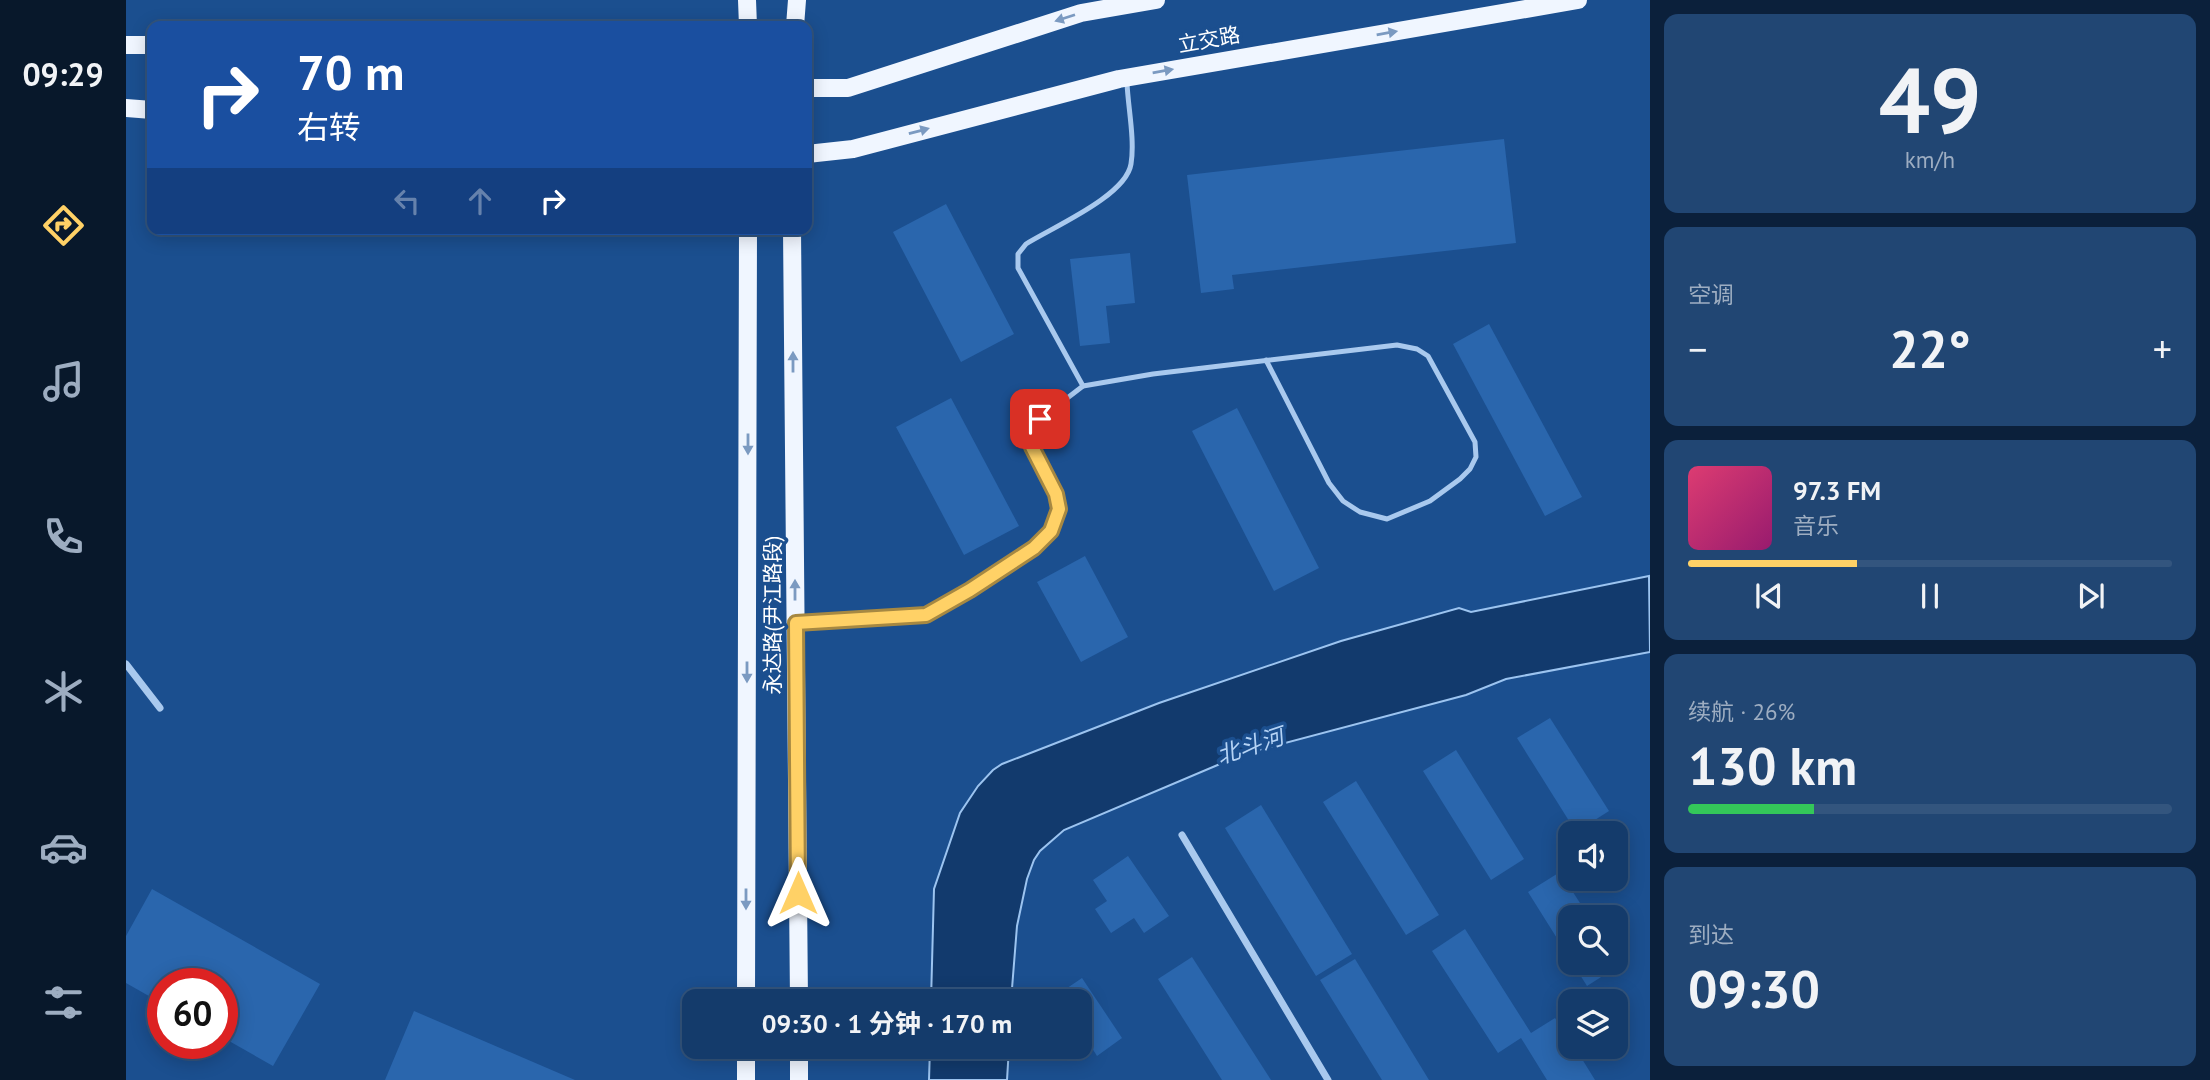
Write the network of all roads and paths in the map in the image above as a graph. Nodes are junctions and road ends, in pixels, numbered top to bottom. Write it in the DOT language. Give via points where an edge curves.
graph roads {
  1 [pos="747,0"];
  2 [pos="797,0"];
  3 [pos="1156,0"];
  4 [pos="1578,0"];
  5 [pos="748,21"];
  6 [pos="795,21"];
  7 [pos="126,45"];
  8 [pos="147,46"];
  9 [pos="1126,78"];
  10 [pos="812,88"];
  11 [pos="126,108"];
  12 [pos="147,110"];
  13 [pos="812,153"];
  14 [pos="748,235"];
  15 [pos="792,235"];
  16 [pos="1266,360"];
  17 [pos="1083,386"];
  18 [pos="796,623"];
  19 [pos="126,664"];
  20 [pos="160,708"];
  21 [pos="1182,835"];
  22 [pos="746,989"];
  23 [pos="799,989"];
  24 [pos="746,1059"];
  25 [pos="799,1059"];
  26 [pos="746,1080"];
  27 [pos="799,1080"];
  28 [pos="1328,1080"];
  1 -- 5 [label="main road"];
  2 -- 6 [label="main road"];
  3 -- 10 [label="main road, one-way" via="1081,13 848,88"];
  9 -- 4 [label="main road, 立交路, one-way"];
  7 -- 8 [label="main road"];
  13 -- 9 [label="main road, 立交路, one-way" via="853,149"];
  9 -- 17 [label="lane" via="1132,148 1131,166 1121,185 1026,244 1018,254 1018,268"];
  11 -- 12 [label="main road"];
  14 -- 22 [label="main road, 永达路(尹江路段), one-way"];
  18 -- 15 [label="main road, 永达路(尹江路段), one-way"];
  16 -- 16 [label="lane" via="1397,345 1417,349 1428,356 1475,442 1476,457 1460,479 1430,501 1387,519 1360,512 1343,501 1329,483"];
  16 -- 17 [label="lane"];
  17 -- 18 [label="lane" via="1040,419 1032,432 1032,447 1059,509 1051,531 1034,548 926,615"];
  18 -- 23 [label="main road, 永达路(尹江路段)"];
  19 -- 20 [label="street"];
  21 -- 28 [label="street"];
  24 -- 26 [label="main road"];
  25 -- 27 [label="main road"];
}
